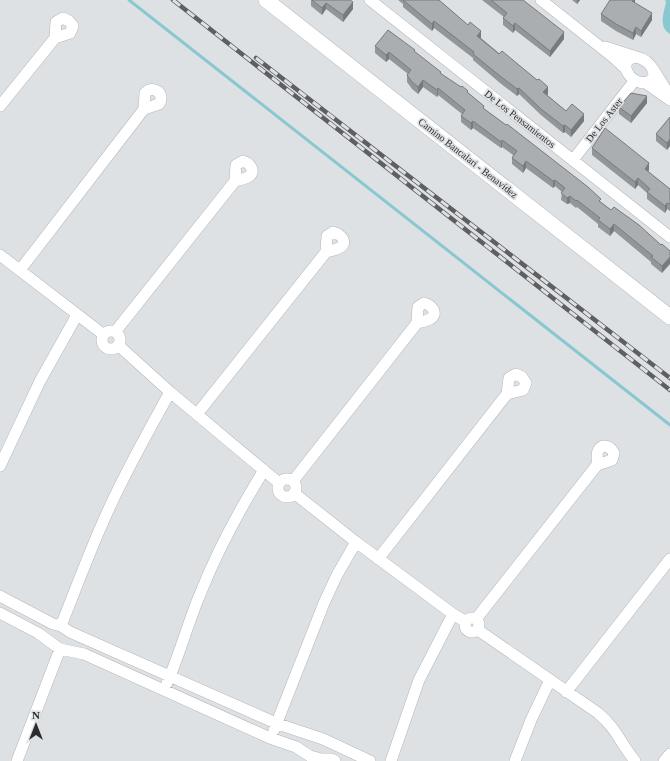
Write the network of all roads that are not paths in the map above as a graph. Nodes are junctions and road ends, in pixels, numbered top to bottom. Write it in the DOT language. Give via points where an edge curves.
graph roads {
  1 [pos="266,0"];
  2 [pos="370,0"];
  3 [pos="541,0"];
  4 [pos="55,38"];
  5 [pos="597,45"];
  6 [pos="636,57"];
  7 [pos="652,67"];
  8 [pos="626,69"];
  9 [pos="640,81"];
  10 [pos="670,96"];
  11 [pos="670,101"];
  12 [pos="0,106"];
  13 [pos="144,109"];
  14 [pos="573,160"];
  15 [pos="234,181"];
  16 [pos="670,237"];
  17 [pos="326,252"];
  18 [pos="0,255"];
  19 [pos="20,270"];
  20 [pos="77,315"];
  21 [pos="670,317"];
  22 [pos="417,323"];
  23 [pos="115,332"];
  24 [pos="104,335"];
  25 [pos="118,345"];
  26 [pos="170,392"];
  27 [pos="507,394"];
  28 [pos="197,414"];
  29 [pos="597,465"];
  30 [pos="0,466"];
  31 [pos="264,470"];
  32 [pos="293,481"];
  33 [pos="279,483"];
  34 [pos="294,493"];
  35 [pos="356,542"];
  36 [pos="670,558"];
  37 [pos="378,559"];
  38 [pos="0,596"];
  39 [pos="0,613"];
  40 [pos="453,614"];
  41 [pos="473,624"];
  42 [pos="61,627"];
  43 [pos="46,638"];
  44 [pos="64,650"];
  45 [pos="170,678"];
  46 [pos="550,680"];
  47 [pos="164,690"];
  48 [pos="566,692"];
  49 [pos="278,724"];
  50 [pos="311,736"];
  51 [pos="270,738"];
  52 [pos="335,745"];
  53 [pos="670,754"];
  54 [pos="307,756"];
  55 [pos="628,756"];
  56 [pos="333,760"];
  57 [pos="17,761"];
  58 [pos="370,761"];
  59 [pos="391,761"];
  60 [pos="515,761"];
  61 [pos="635,761"];
  62 [pos="664,761"];
  1 -- 21 [label="main road, Camino Bancalari - Benavídez"];
  2 -- 14 [label="street, De Los Pensamientos"];
  3 -- 5 [label="street"];
  4 -- 12 [label="street"];
  5 -- 6 [label="street"];
  5 -- 8 [label="street"];
  6 -- 7 [label="street"];
  6 -- 8 [label="street" via="627,61"];
  7 -- 9 [label="street" via="654,77"];
  7 -- 10 [label="street"];
  8 -- 9 [label="street" via="628,75"];
  9 -- 11 [label="street"];
  9 -- 14 [label="street, De Los Aster"];
  13 -- 19 [label="street"];
  14 -- 16 [label="street, De Los Pensamientos"];
  15 -- 23 [label="street"];
  17 -- 28 [label="street"];
  18 -- 19 [label="street"];
  19 -- 20 [label="street"];
  20 -- 24 [label="street"];
  20 -- 30 [label="street" via="40,381"];
  22 -- 32 [label="street"];
  23 -- 24 [label="street" via="110,331"];
  23 -- 25 [label="street" via="119,338"];
  24 -- 25 [label="street" via="102,340 106,347 111,349"];
  25 -- 26 [label="street"];
  26 -- 28 [label="street"];
  26 -- 42 [label="street" via="107,513"];
  27 -- 37 [label="street"];
  28 -- 31 [label="street"];
  29 -- 41 [label="street"];
  31 -- 33 [label="street"];
  31 -- 45 [label="street" via="212,564"];
  32 -- 33 [label="street" via="286,479"];
  32 -- 34 [label="street"];
  33 -- 34 [label="street" via="282,494 287,496"];
  34 -- 35 [label="street"];
  35 -- 37 [label="street"];
  35 -- 49 [label="street" via="312,630"];
  36 -- 48 [label="street"];
  37 -- 40 [label="street"];
  38 -- 42 [label="street"];
  39 -- 43 [label="street"];
  40 -- 41 [label="street"];
  40 -- 59 [label="street" via="419,680"];
  41 -- 46 [label="street"];
  42 -- 43 [label="street" via="47,628"];
  42 -- 44 [label="street" via="71,646"];
  42 -- 45 [label="street"];
  43 -- 44 [label="street"];
  44 -- 47 [label="street" via="84,654"];
  44 -- 57 [label="street"];
  45 -- 47 [label="street"];
  45 -- 49 [label="street"];
  46 -- 48 [label="street"];
  46 -- 60 [label="street"];
  47 -- 51 [label="street"];
  48 -- 55 [label="street" via="608,721 621,739"];
  49 -- 50 [label="street"];
  49 -- 51 [label="street"];
  50 -- 52 [label="street"];
  50 -- 54 [label="street" via="306,740"];
  51 -- 54 [label="street"];
  52 -- 56 [label="street"];
  52 -- 58 [label="street"];
  53 -- 62 [label="street"];
  54 -- 56 [label="street"];
  55 -- 61 [label="street"];
}
